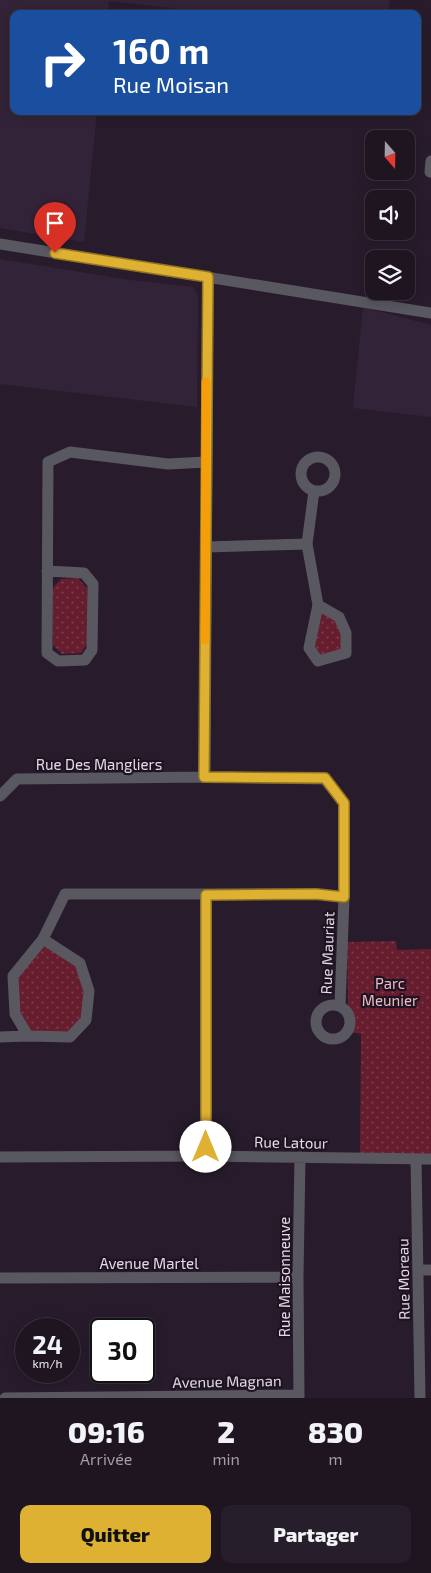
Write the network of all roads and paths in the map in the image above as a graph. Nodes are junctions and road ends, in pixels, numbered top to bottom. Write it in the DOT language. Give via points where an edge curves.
graph roads {
  1 [pos="431,161"];
  2 [pos="431,172"];
  3 [pos="0,244"];
  4 [pos="208,277"];
  5 [pos="431,313"];
  6 [pos="206,462"];
  7 [pos="314,491"];
  8 [pos="307,544"];
  9 [pos="206,547"];
  10 [pos="47,571"];
  11 [pos="318,605"];
  12 [pos="204,777"];
  13 [pos="0,796"];
  14 [pos="206,895"];
  15 [pos="344,897"];
  16 [pos="44,939"];
  17 [pos="340,1006"];
  18 [pos="28,1036"];
  19 [pos="0,1037"];
  20 [pos="206,1156"];
  21 [pos="0,1157"];
  22 [pos="300,1157"];
  23 [pos="431,1159"];
  24 [pos="416,1160"];
  25 [pos="418,1270"];
  26 [pos="431,1270"];
  27 [pos="298,1277"];
  28 [pos="0,1278"];
  29 [pos="299,1397"];
  30 [pos="5,1398"];
  31 [pos="420,1398"];
  1 -- 2 [label="street"];
  3 -- 4 [label="street"];
  4 -- 5 [label="street"];
  4 -- 6 [label="street"];
  6 -- 9 [label="street"];
  6 -- 10 [label="street" via="168,464 70,452 48,462"];
  7 -- 8 [label="street"];
  8 -- 9 [label="street"];
  8 -- 11 [label="street"];
  9 -- 12 [label="street"];
  10 -- 10 [label="street" via="47,653 58,661 85,660 92,650 93,584 84,573"];
  11 -- 11 [label="street" via="309,648 318,661 346,652 346,633 340,617"];
  12 -- 13 [label="street, Rue Des Mangliers" via="17,779"];
  12 -- 15 [label="street, Rue Mauriat" via="325,778 344,803"];
  14 -- 15 [label="street" via="316,894"];
  14 -- 16 [label="street" via="65,894"];
  14 -- 20 [label="street"];
  15 -- 17 [label="street, Rue Mauriat"];
  16 -- 18 [label="street" via="13,976 15,1014"];
  16 -- 18 [label="street" via="80,963 89,991 86,1020 70,1037"];
  18 -- 19 [label="street"];
  20 -- 21 [label="street, Rue Latour"];
  20 -- 22 [label="street, Rue Latour"];
  22 -- 24 [label="street, Rue Latour"];
  22 -- 27 [label="street, Rue Maisonneuve"];
  23 -- 24 [label="street, Rue Latour"];
  24 -- 25 [label="street, Rue Moreau"];
  25 -- 26 [label="street"];
  25 -- 31 [label="street, Rue Moreau"];
  27 -- 28 [label="street, Avenue Martel"];
  27 -- 29 [label="street, Rue Maisonneuve"];
  29 -- 30 [label="street, Avenue Magnan"];
}
